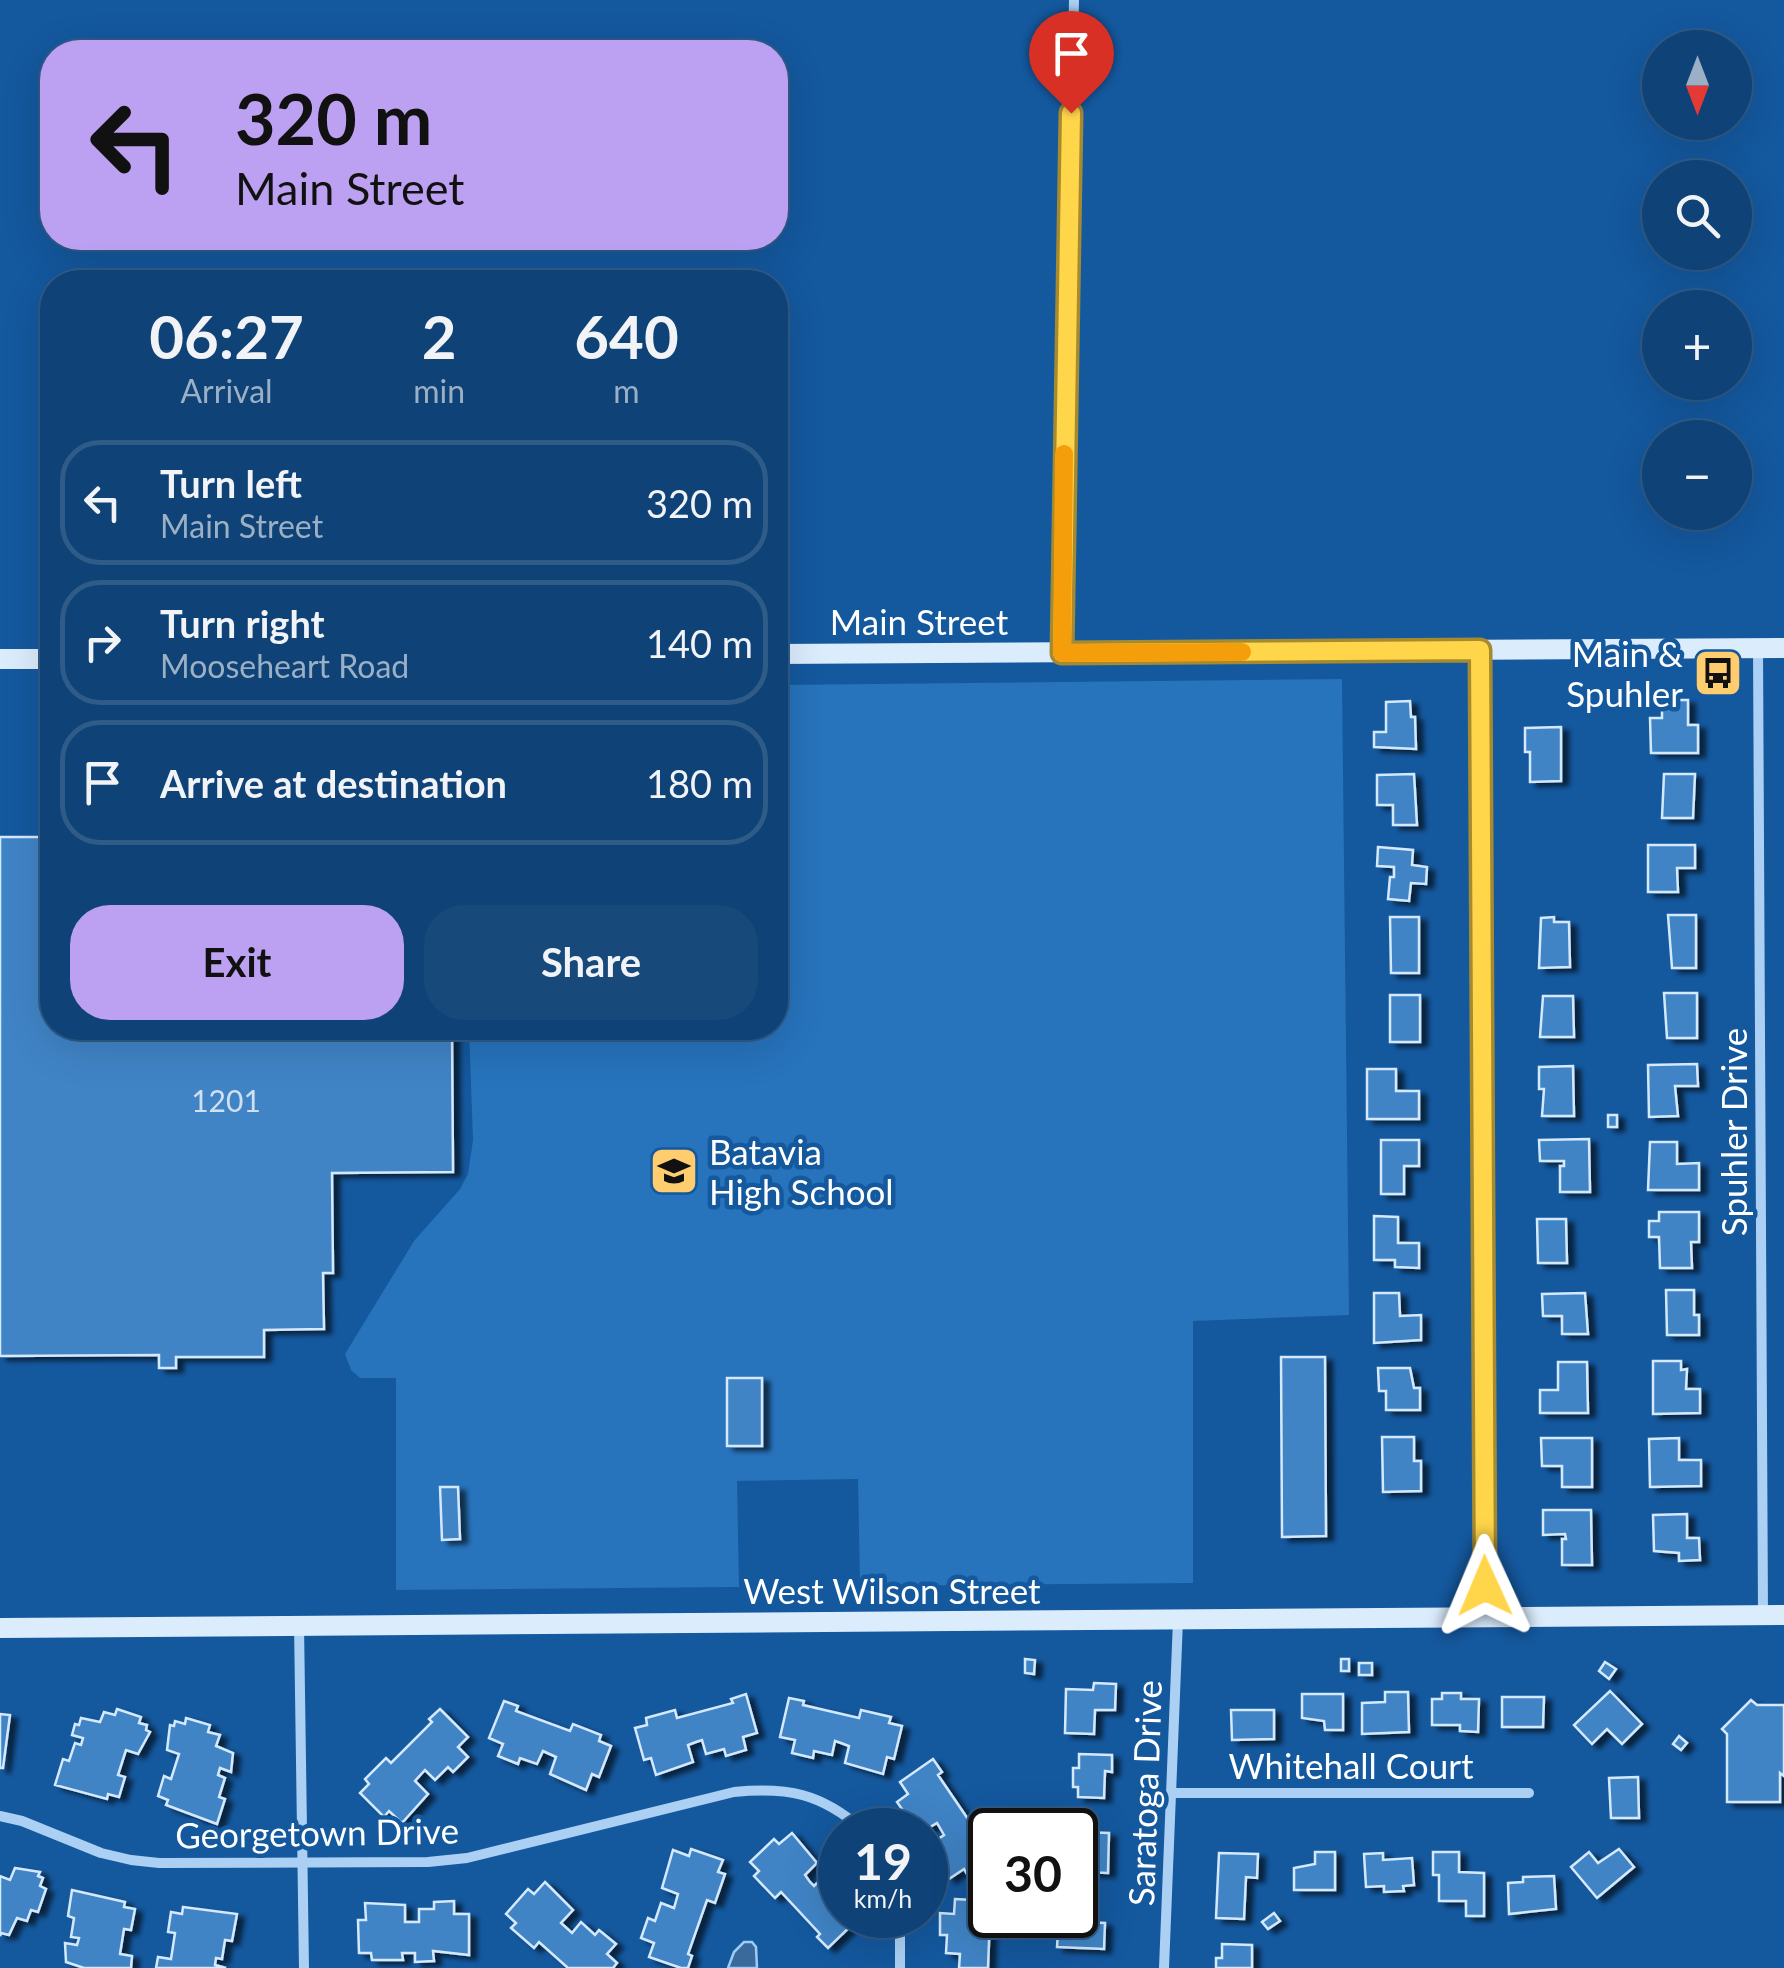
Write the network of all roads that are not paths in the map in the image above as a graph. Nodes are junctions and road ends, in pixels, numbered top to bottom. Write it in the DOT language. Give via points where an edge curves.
graph roads {
  1 [pos="1074,0"];
  2 [pos="1758,648"];
  3 [pos="1784,648"];
  4 [pos="1480,650"];
  5 [pos="1062,653"];
  6 [pos="788,654"];
  7 [pos="40,658"];
  8 [pos="0,659"];
  9 [pos="1774,1616"];
  10 [pos="1485,1618"];
  11 [pos="1178,1620"];
  12 [pos="299,1624"];
  13 [pos="0,1628"];
  14 [pos="1172,1793"];
  15 [pos="1530,1793"];
  16 [pos="837,1808"];
  17 [pos="0,1816"];
  18 [pos="303,1862"];
  19 [pos="900,1938"];
  20 [pos="304,1968"];
  21 [pos="900,1968"];
  22 [pos="1164,1968"];
  1 -- 5 [label="street"];
  2 -- 3 [label="main road, Main Street"];
  2 -- 4 [label="main road, Main Street"];
  2 -- 9 [label="street, Spuhler Drive"];
  4 -- 5 [label="main road, Main Street"];
  4 -- 10 [label="street"];
  5 -- 6 [label="main road, Main Street"];
  7 -- 8 [label="main road"];
  9 -- 10 [label="main road, West Wilson Street"];
  10 -- 11 [label="main road, West Wilson Street"];
  11 -- 12 [label="main road, West Wilson Street"];
  11 -- 14 [label="street, Saratoga Drive"];
  12 -- 13 [label="main road, West Wilson Street"];
  12 -- 18 [label="street"];
  14 -- 15 [label="street, Whitehall Court"];
  14 -- 22 [label="street, Saratoga Drive"];
  16 -- 18 [label="street, Georgetown Drive" via="772,1789 734,1792 467,1858"];
  17 -- 18 [label="street, Georgetown Drive" via="131,1860"];
  18 -- 20 [label="street"];
  19 -- 21 [label="street"];
}
